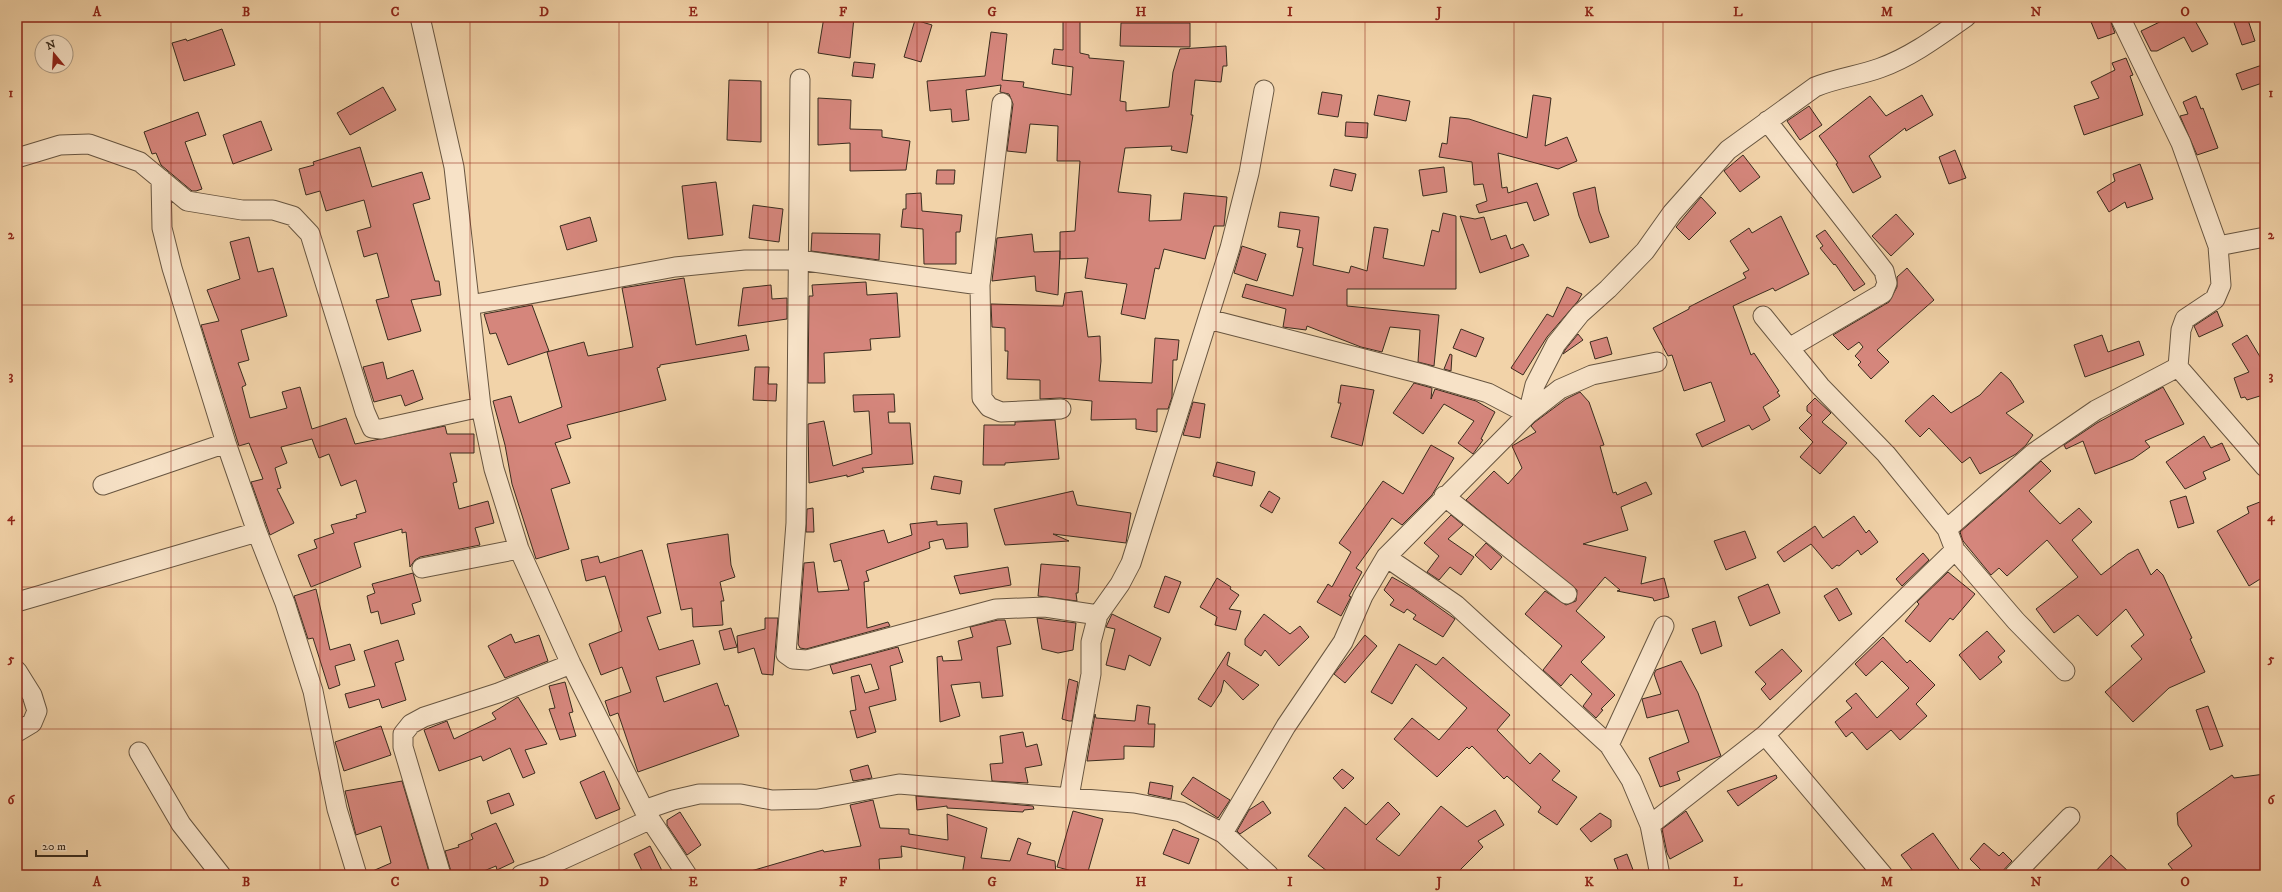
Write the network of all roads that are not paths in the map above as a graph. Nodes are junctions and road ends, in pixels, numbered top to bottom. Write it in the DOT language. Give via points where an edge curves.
graph roads {
  1 [pos="420,17"];
  2 [pos="1966,17"];
  3 [pos="2120,17"];
  4 [pos="800,79"];
  5 [pos="1264,90"];
  6 [pos="1002,103"];
  7 [pos="1767,121"];
  8 [pos="17,158"];
  9 [pos="161,179"];
  10 [pos="2265,237"];
  11 [pos="2218,246"];
  12 [pos="799,260"];
  13 [pos="980,285"];
  14 [pos="470,306"];
  15 [pos="1763,316"];
  16 [pos="1208,319"];
  17 [pos="1789,348"];
  18 [pos="1657,362"];
  19 [pos="2178,367"];
  20 [pos="481,407"];
  21 [pos="1061,409"];
  22 [pos="1528,414"];
  23 [pos="226,443"];
  24 [pos="2265,467"];
  25 [pos="104,485"];
  26 [pos="1444,496"];
  27 [pos="1947,529"];
  28 [pos="257,532"];
  29 [pos="518,549"];
  30 [pos="1955,550"];
  31 [pos="1386,557"];
  32 [pos="422,568"];
  33 [pos="1566,594"];
  34 [pos="17,602"];
  35 [pos="1098,615"];
  36 [pos="1664,626"];
  37 [pos="571,664"];
  38 [pos="2065,670"];
  39 [pos="17,671"];
  40 [pos="17,732"];
  41 [pos="1765,735"];
  42 [pos="1609,745"];
  43 [pos="139,752"];
  44 [pos="1069,797"];
  45 [pos="647,815"];
  46 [pos="2070,817"];
  47 [pos="1650,825"];
  48 [pos="1223,833"];
  49 [pos="221,875"];
  50 [pos="357,875"];
  51 [pos="442,875"];
  52 [pos="521,875"];
  53 [pos="687,875"];
  54 [pos="1269,875"];
  55 [pos="1660,875"];
  56 [pos="1883,875"];
  57 [pos="2014,875"];
  1 -- 14 [label="street" via="454,167"];
  2 -- 7 [label="street" via="1912,53 1881,68 1815,86"];
  3 -- 11 [label="street" via="2181,144"];
  4 -- 12 [label="street"];
  5 -- 16 [label="street" via="1249,173"];
  6 -- 13 [label="street"];
  7 -- 17 [label="street" via="1884,270 1887,283 1883,293"];
  7 -- 22 [label="street" via="1728,150 1672,213 1645,251 1580,314 1556,344 1535,385"];
  8 -- 9 [label="street" via="60,145 89,144 140,162"];
  9 -- 20 [label="street" via="187,201 242,210 272,210 293,216 310,234 366,417 372,428 381,429"];
  9 -- 23 [label="street" via="162,228 170,261"];
  10 -- 11 [label="street"];
  11 -- 19 [label="street" via="2222,285 2216,299 2185,319 2181,330"];
  12 -- 13 [label="street"];
  12 -- 14 [label="street" via="745,260 675,267"];
  12 -- 35 [label="street" via="796,523 786,654 793,659 807,660 996,610 1045,607"];
  13 -- 21 [label="street" via="982,398 989,407 1001,412"];
  14 -- 20 [label="street"];
  15 -- 17 [label="street"];
  16 -- 22 [label="street" via="1426,374 1488,393"];
  16 -- 35 [label="street" via="1131,563"];
  17 -- 27 [label="street" via="1820,386 1886,454"];
  18 -- 22 [label="street" via="1592,375 1560,389"];
  19 -- 24 [label="street"];
  19 -- 27 [label="street" via="2096,410 2035,452"];
  20 -- 29 [label="street" via="494,469"];
  22 -- 26 [label="street"];
  23 -- 25 [label="street"];
  23 -- 28 [label="street"];
  26 -- 31 [label="street"];
  26 -- 33 [label="street"];
  27 -- 30 [label="street"];
  28 -- 34 [label="street"];
  28 -- 50 [label="street" via="285,602 313,691 337,809"];
  29 -- 32 [label="street"];
  29 -- 37 [label="street"];
  30 -- 38 [label="street" via="2016,621"];
  30 -- 41 [label="street"];
  31 -- 42 [label="street" via="1456,605"];
  31 -- 48 [label="street" via="1363,596 1343,642 1286,726"];
  35 -- 44 [label="street" via="1091,642 1091,674"];
  36 -- 42 [label="street"];
  37 -- 45 [label="street"];
  37 -- 51 [label="street" via="498,693 424,717 411,724 403,734 403,747"];
  39 -- 40 [label="street" via="32,695 37,711 32,723"];
  41 -- 47 [label="street"];
  41 -- 56 [label="street"];
  42 -- 47 [label="street" via="1630,780"];
  43 -- 49 [label="street" via="180,824"];
  44 -- 45 [label="street" via="899,784 818,799 772,800 741,794 699,794 673,800"];
  44 -- 48 [label="street" via="1134,803 1182,812"];
  45 -- 52 [label="street" via="548,866"];
  45 -- 53 [label="street"];
  46 -- 57 [label="street"];
  47 -- 55 [label="street"];
  48 -- 54 [label="street"];
}
